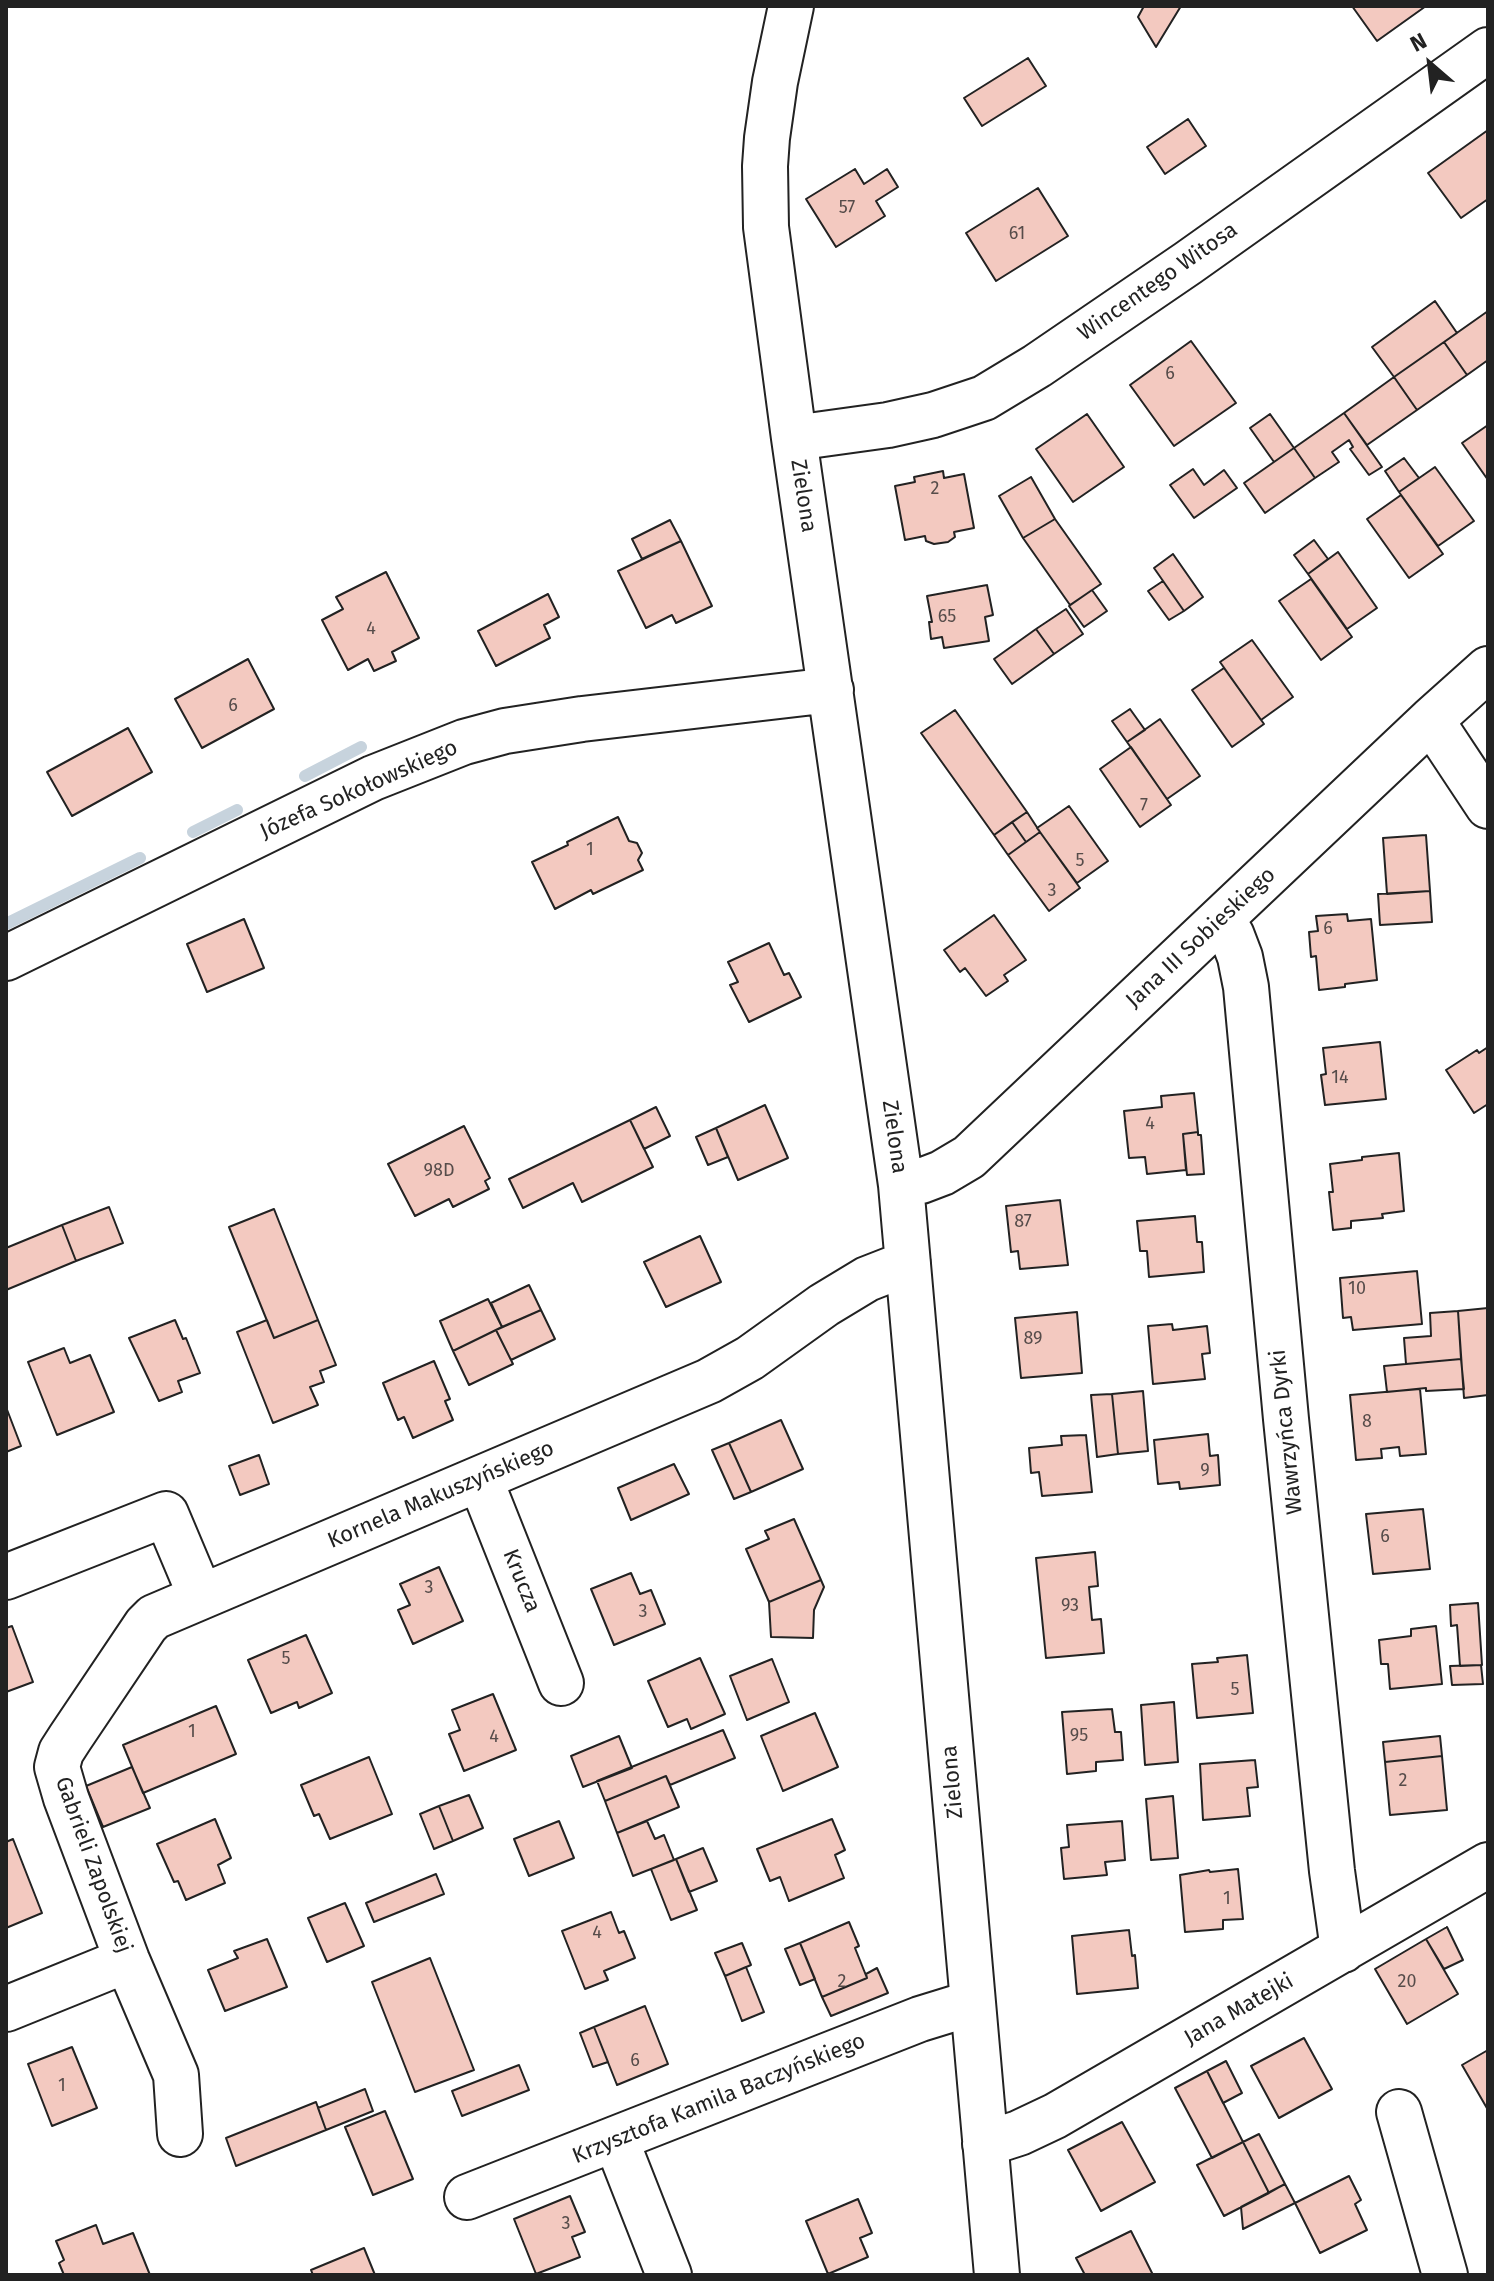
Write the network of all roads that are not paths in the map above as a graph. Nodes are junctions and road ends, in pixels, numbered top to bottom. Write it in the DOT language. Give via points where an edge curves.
graph roads {
  1 [pos="791,6"];
  2 [pos="1488,50"];
  3 [pos="794,438"];
  4 [pos="1488,669"];
  5 [pos="831,690"];
  6 [pos="1431,720"];
  7 [pos="1488,806"];
  8 [pos="1222,918"];
  9 [pos="6,958"];
  10 [pos="901,1185"];
  11 [pos="908,1263"];
  12 [pos="480,1479"];
  13 [pos="6,1577"];
  14 [pos="201,1597"];
  15 [pos="561,1683"];
  16 [pos="1488,1865"];
  17 [pos="1343,1950"];
  18 [pos="127,1960"];
  19 [pos="972,2003"];
  20 [pos="6,2009"];
  21 [pos="1399,2112"];
  22 [pos="180,2134"];
  23 [pos="616,2140"];
  24 [pos="985,2144"];
  25 [pos="467,2197"];
  26 [pos="669,2275"];
  27 [pos="997,2275"];
  28 [pos="1445,2275"];
  1 -- 3 [label="street, Zielona" via="765,166 769,257"];
  2 -- 3 [label="street, Wincentego Witosa" via="1188,263 984,398 888,425"];
  3 -- 5 [label="street, Zielona"];
  4 -- 6 [label="street, Jana III Sobieskiego"];
  5 -- 9 [label="street, Józefa Sokołowskiego" via="582,719 464,742 373,778"];
  5 -- 10 [label="street, Zielona"];
  6 -- 7 [label="street"];
  6 -- 8 [label="street, Jana III Sobieskiego"];
  8 -- 10 [label="street, Jana III Sobieskiego" via="969,1157 942,1173"];
  8 -- 17 [label="street, Wawrzyńca Dyrki" via="1240,957 1246,987"];
  10 -- 11 [label="street, Zielona"];
  11 -- 12 [label="street, Kornela Makuszyńskiego" via="867,1279 709,1381"];
  11 -- 19 [label="street, Zielona"];
  12 -- 14 [label="street, Kornela Makuszyńskiego"];
  12 -- 15 [label="street, Krucza"];
  13 -- 14 [label="street" via="166,1514"];
  14 -- 18 [label="street, Gabrieli Zapolskiej" via="146,1625 61,1752 57,1767"];
  16 -- 17 [label="street, Jana Matejki"];
  17 -- 24 [label="street, Jana Matejki" via="1055,2116"];
  18 -- 20 [label="street"];
  18 -- 22 [label="street, Gabrieli Zapolskiej" via="176,2075"];
  19 -- 23 [label="street, Krzysztofa Kamila Baczyńskiego"];
  19 -- 24 [label="street, Zielona"];
  21 -- 28 [label="street"];
  23 -- 25 [label="street, Krzysztofa Kamila Baczyńskiego"];
  23 -- 26 [label="street"];
  24 -- 27 [label="street, Zielona"];
}
